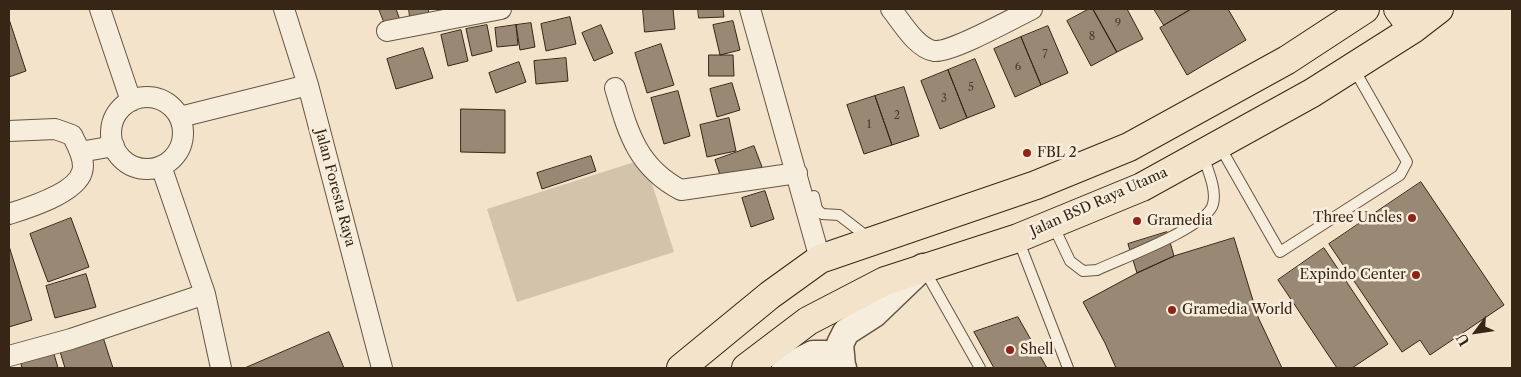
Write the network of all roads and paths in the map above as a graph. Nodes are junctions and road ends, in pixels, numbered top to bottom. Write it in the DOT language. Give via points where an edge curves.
graph roads {
  1 [pos="100,9"];
  2 [pos="284,9"];
  3 [pos="501,9"];
  4 [pos="750,9"];
  5 [pos="891,9"];
  6 [pos="1032,9"];
  7 [pos="1364,9"];
  8 [pos="1439,9"];
  9 [pos="1405,19"];
  10 [pos="387,31"];
  11 [pos="1353,68"];
  12 [pos="308,85"];
  13 [pos="615,88"];
  14 [pos="131,101"];
  15 [pos="180,117"];
  16 [pos="9,131"];
  17 [pos="114,146"];
  18 [pos="1211,149"];
  19 [pos="80,152"];
  20 [pos="161,166"];
  21 [pos="797,173"];
  22 [pos="814,196"];
  23 [pos="9,214"];
  24 [pos="1052,224"];
  25 [pos="1018,238"];
  26 [pos="873,242"];
  27 [pos="820,259"];
  28 [pos="923,267"];
  29 [pos="205,294"];
  30 [pos="9,356"];
  31 [pos="843,367"];
  32 [pos="221,368"];
  33 [pos="382,368"];
  34 [pos="681,368"];
  35 [pos="746,368"];
  36 [pos="785,368"];
  37 [pos="980,368"];
  38 [pos="1068,368"];
  1 -- 14 [label="street"];
  2 -- 12 [label="street, Jalan Foresta Raya"];
  3 -- 10 [label="street"];
  4 -- 21 [label="street"];
  5 -- 6 [label="street" via="920,44 934,51 949,48"];
  7 -- 26 [label="main road" via="1287,60 1129,147 1036,185"];
  8 -- 9 [label="main road, Jalan BSD Raya Utama"];
  9 -- 11 [label="main road, Jalan BSD Raya Utama"];
  11 -- 18 [label="main road, Jalan BSD Raya Utama"];
  11 -- 18 [label="lane" via="1407,162 1405,169 1280,252"];
  12 -- 15 [label="street"];
  12 -- 33 [label="street, Jalan Foresta Raya"];
  13 -- 21 [label="street" via="630,138 643,159 680,190"];
  14 -- 15 [label="street" via="159,98"];
  14 -- 17 [label="street" via="120,109 114,120 111,133"];
  15 -- 20 [label="street" via="184,131 181,146 173,158"];
  16 -- 19 [label="street" via="55,129 72,135"];
  17 -- 19 [label="street"];
  17 -- 20 [label="street" via="121,158 133,166 147,169"];
  18 -- 24 [label="main road, Jalan BSD Raya Utama" via="1142,187"];
  18 -- 24 [label="lane" via="1214,205 1206,217 1185,230 1097,270 1083,271 1070,260"];
  19 -- 23 [label="street" via="82,172 72,187"];
  20 -- 29 [label="street"];
  21 -- 27 [label="street"];
  22 -- 26 [label="lane" via="817,209 822,214 839,215"];
  24 -- 25 [label="main road, Jalan BSD Raya Utama"];
  25 -- 28 [label="main road, Jalan BSD Raya Utama"];
  25 -- 38 [label="lane"];
  26 -- 27 [label="main road"];
  27 -- 34 [label="main road" via="762,301"];
  28 -- 31 [label="street" via="874,314 846,332 840,344"];
  28 -- 35 [label="main road, Jalan BSD Raya Utama" via="885,281 808,320"];
  28 -- 37 [label="lane"];
  29 -- 30 [label="street"];
  29 -- 32 [label="street"];
  31 -- 36 [label="street" via="826,354 813,354"];
}
